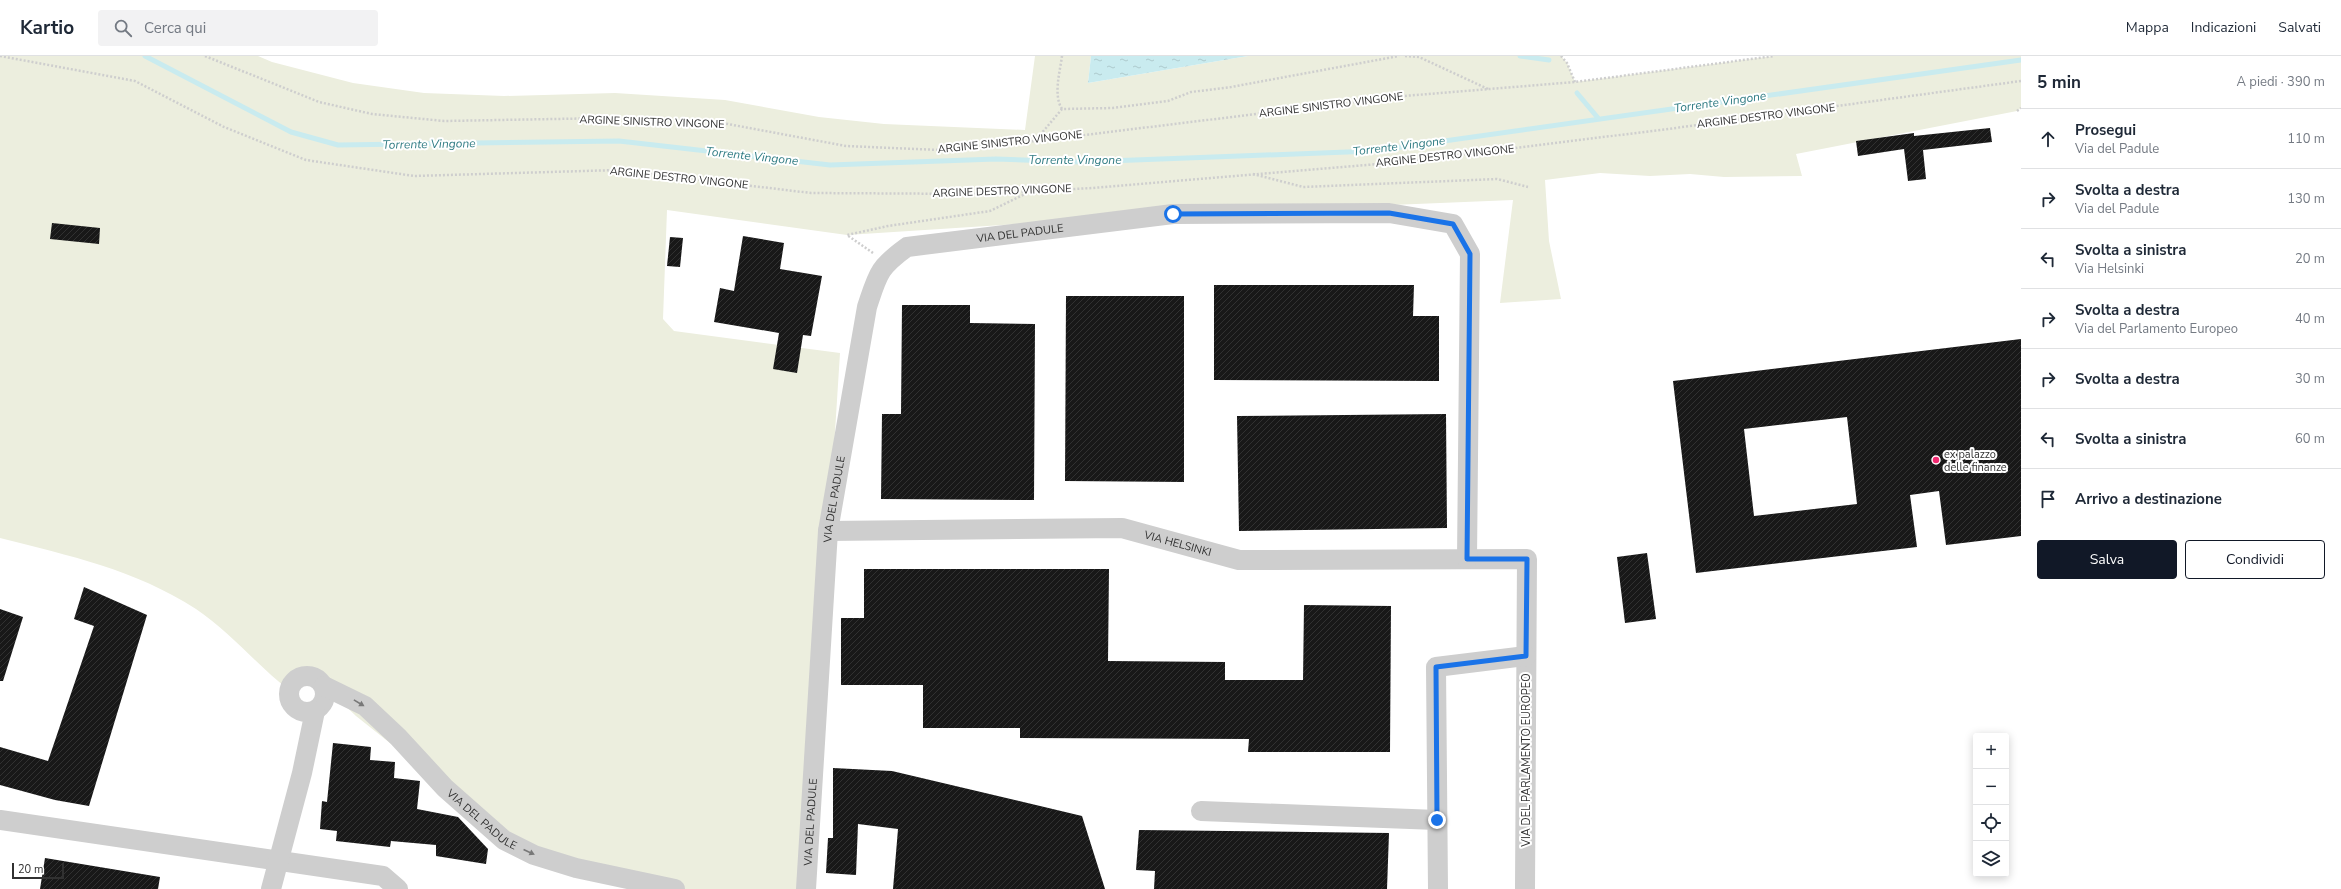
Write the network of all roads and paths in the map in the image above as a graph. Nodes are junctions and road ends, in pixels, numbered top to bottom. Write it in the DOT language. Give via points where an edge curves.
graph roads {
  1 [pos="0,56"];
  2 [pos="205,56"];
  3 [pos="1062,56"];
  4 [pos="1399,56"];
  5 [pos="1405,56"];
  6 [pos="1561,56"];
  7 [pos="1774,56"];
  8 [pos="1419,57"];
  9 [pos="2021,81"];
  10 [pos="1575,82"];
  11 [pos="1489,90"];
  12 [pos="2021,108"];
  13 [pos="1062,109"];
  14 [pos="2017,111"];
  15 [pos="1035,141"];
  16 [pos="1250,174"];
  17 [pos="1528,187"];
  18 [pos="1031,191"];
  19 [pos="886,262"];
  20 [pos="828,531"];
  21 [pos="1467,559"];
  22 [pos="1527,559"];
  23 [pos="1526,656"];
  24 [pos="324,686"];
  25 [pos="305,709"];
  26 [pos="1201,811"];
  27 [pos="0,820"];
  28 [pos="1437,820"];
  29 [pos="278,862"];
  30 [pos="271,889"];
  31 [pos="398,889"];
  32 [pos="675,889"];
  33 [pos="806,889"];
  34 [pos="1438,889"];
  35 [pos="1525,889"];
  1 -- 18 [label="path, ARGINE DESTRO VINGONE" via="135,81 224,127 306,160 414,176 618,170 811,193 985,194"];
  2 -- 15 [label="path, ARGINE SINISTRO VINGONE" via="319,102 372,114 444,121 610,118 717,122 846,146 939,150"];
  3 -- 13 [label="path" via="1058,95"];
  4 -- 13 [label="path" via="1191,92 1168,101 1113,108"];
  5 -- 8 [label="path"];
  6 -- 10 [label="path"];
  7 -- 10 [label="path, ARGINE SINISTRO VINGONE"];
  8 -- 11 [label="path"];
  9 -- 16 [label="path, ARGINE DESTRO VINGONE" via="1402,162"];
  10 -- 11 [label="path, ARGINE SINISTRO VINGONE"];
  11 -- 15 [label="path, ARGINE SINISTRO VINGONE" via="1404,96"];
  12 -- 14 [label="path"];
  13 -- 15 [label="path"];
  16 -- 17 [label="path" via="1303,187 1497,179"];
  16 -- 18 [label="path, ARGINE DESTRO VINGONE"];
  18 -- 19 [label="path" via="990,210 847,235"];
  19 -- 20 [label="street, VIA DEL PADULE" via="876,279 868,307"];
  19 -- 21 [label="street, VIA DEL PADULE" via="907,247 1173,214 1389,213 1453,224 1470,254"];
  20 -- 21 [label="street, VIA HELSINKI" via="1122,528 1239,560"];
  20 -- 33 [label="street, VIA DEL PADULE"];
  21 -- 22 [label="street, VIA HELSINKI"];
  22 -- 23 [label="street, VIA DEL PARLAMENTO EUROPEO"];
  23 -- 28 [label="street" via="1436,667"];
  23 -- 35 [label="street, VIA DEL PARLAMENTO EUROPEO"];
  24 -- 25 [label="street, VIA DEL PADULE" via="326,698 320,708"];
  24 -- 25 [label="street, VIA DEL PADULE" via="314,677 304,676 298,679 290,691 290,700"];
  24 -- 32 [label="street, VIA DEL PADULE, one-way" via="364,706 398,737 444,788 504,840 534,855 576,868"];
  25 -- 29 [label="street, VIA DEL PADULE" via="302,773"];
  26 -- 28 [label="street"];
  27 -- 29 [label="street"];
  28 -- 34 [label="street"];
  29 -- 30 [label="street, VIA DEL PADULE"];
  29 -- 31 [label="street" via="383,876"];
}
